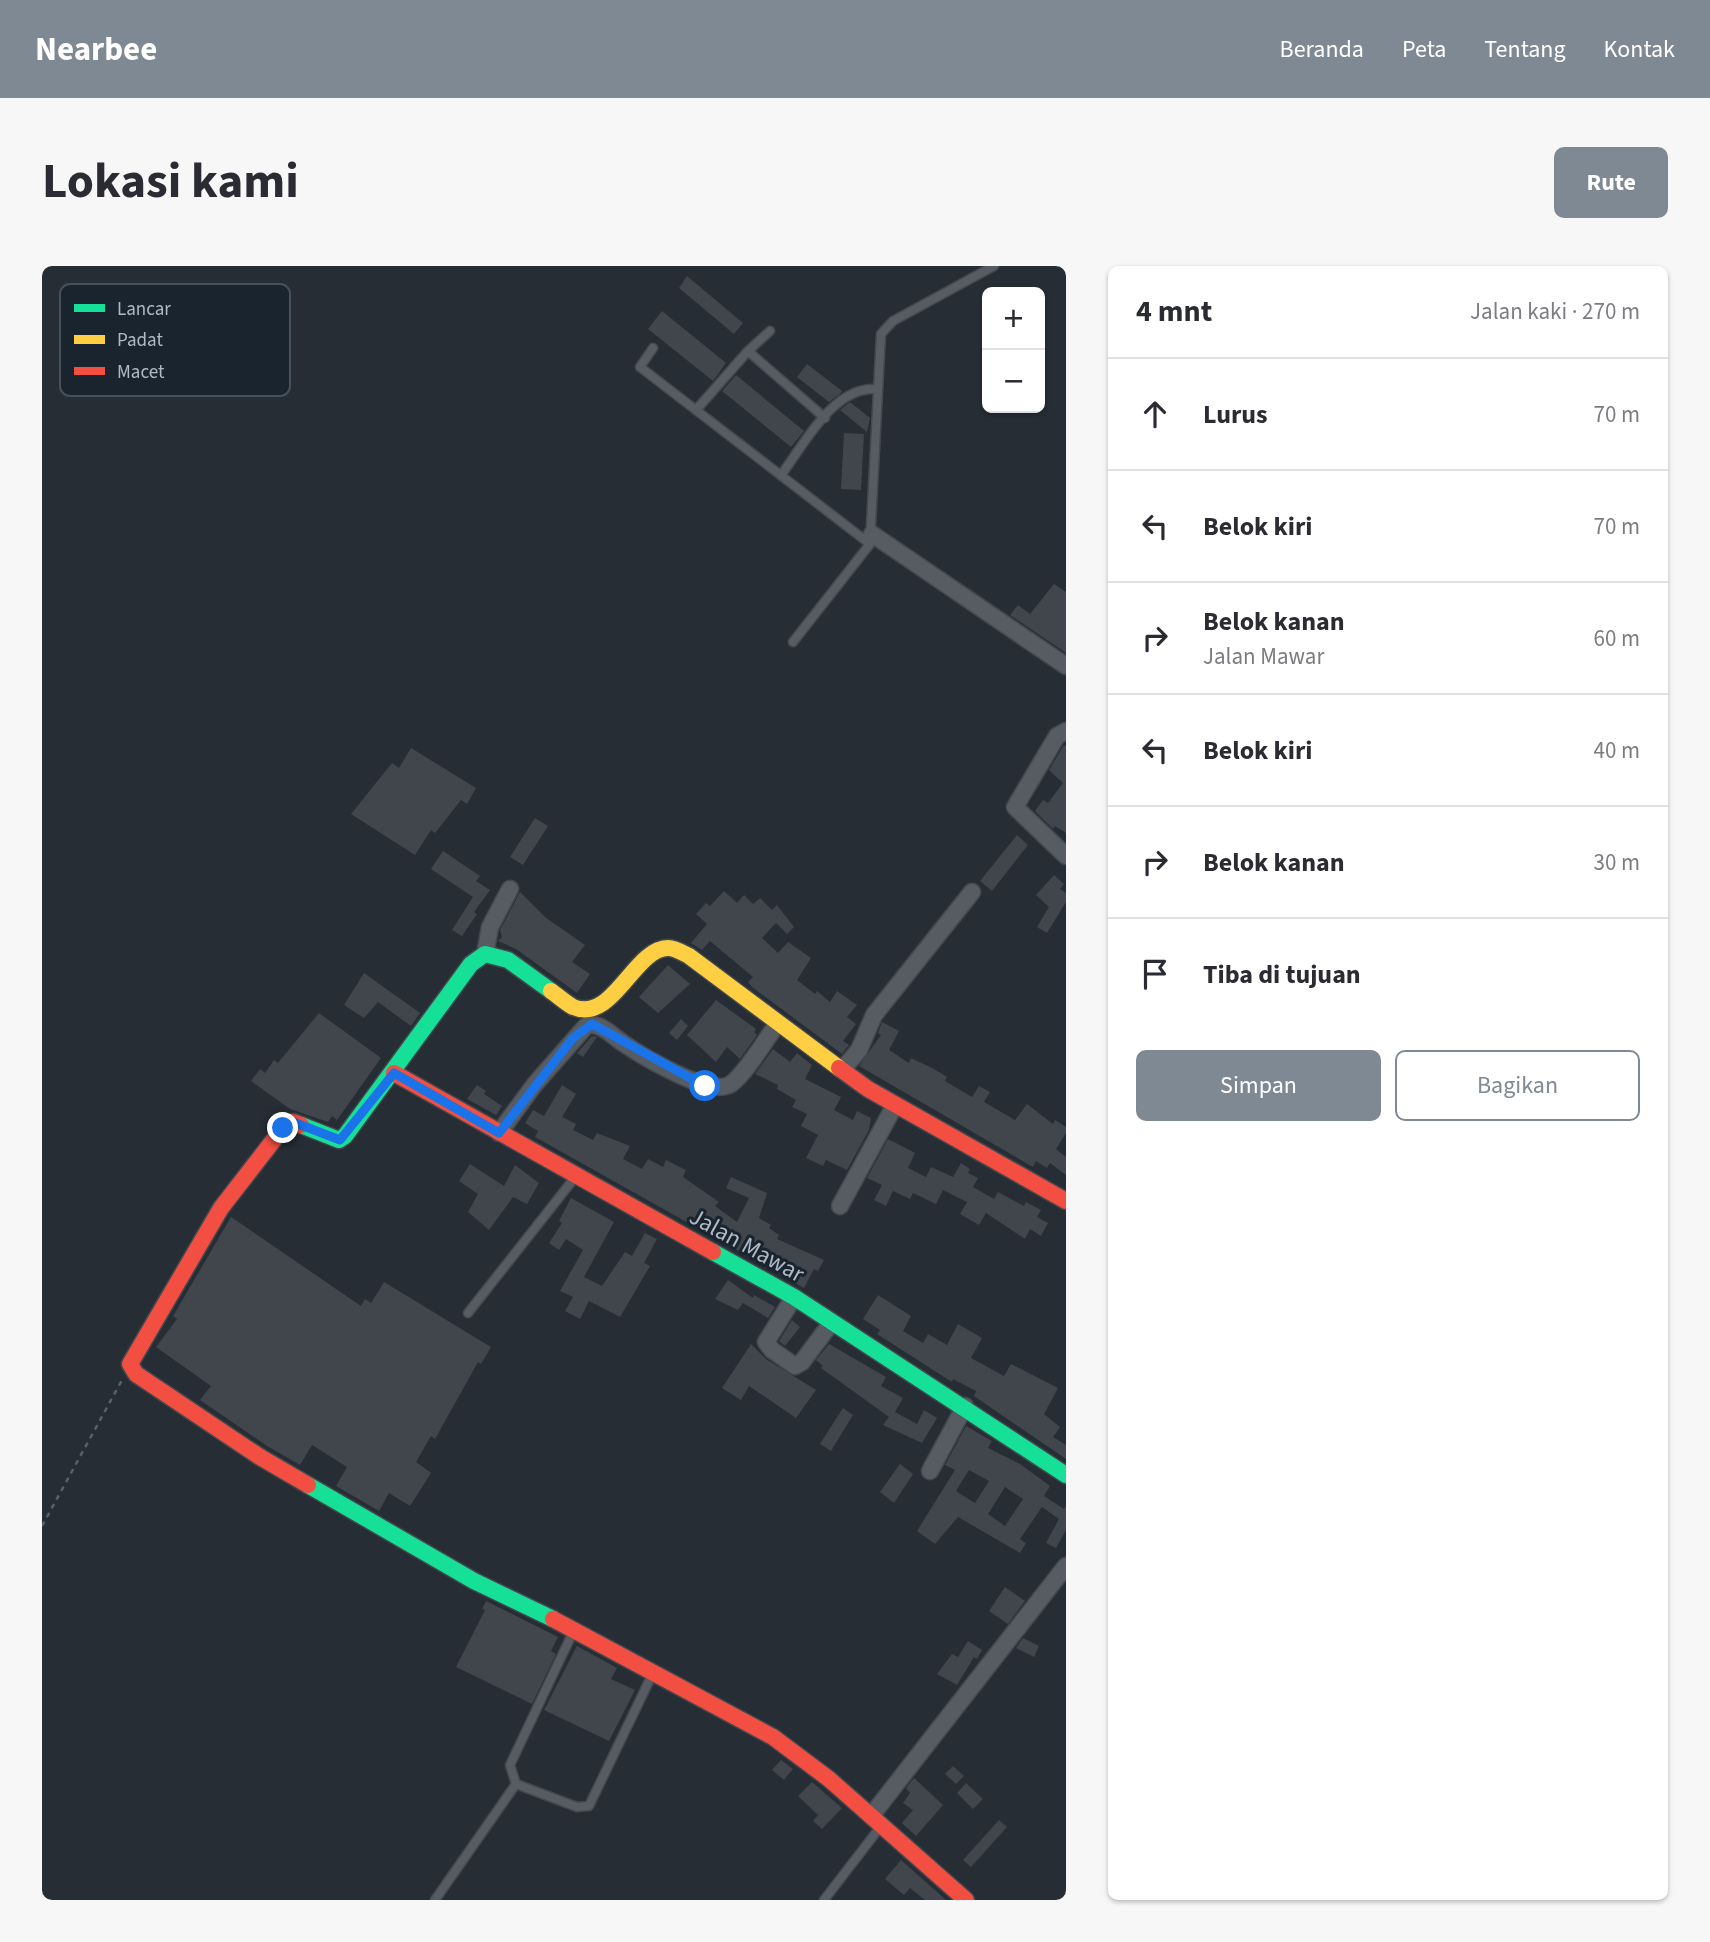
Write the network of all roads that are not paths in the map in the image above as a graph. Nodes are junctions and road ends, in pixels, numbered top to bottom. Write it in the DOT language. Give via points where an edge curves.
graph roads {
  1 [pos="994,266"];
  2 [pos="770,331"];
  3 [pos="653,348"];
  4 [pos="748,351"];
  5 [pos="876,389"];
  6 [pos="696,410"];
  7 [pos="825,418"];
  8 [pos="781,475"];
  9 [pos="871,539"];
  10 [pos="793,642"];
  11 [pos="1066,666"];
  12 [pos="1066,732"];
  13 [pos="1066,856"];
  14 [pos="510,889"];
  15 [pos="972,892"];
  16 [pos="485,954"];
  17 [pos="778,1024"];
  18 [pos="842,1070"];
  19 [pos="394,1073"];
  20 [pos="895,1105"];
  21 [pos="499,1133"];
  22 [pos="576,1176"];
  23 [pos="1066,1201"];
  24 [pos="841,1206"];
  25 [pos="793,1297"];
  26 [pos="468,1313"];
  27 [pos="832,1322"];
  28 [pos="965,1406"];
  29 [pos="930,1471"];
  30 [pos="1066,1475"];
  31 [pos="1066,1566"];
  32 [pos="574,1630"];
  33 [pos="654,1672"];
  34 [pos="516,1784"];
  35 [pos="876,1821"];
  36 [pos="435,1900"];
  37 [pos="824,1900"];
  38 [pos="966,1900"];
  1 -- 5 [label="lane" via="886,326 878,342"];
  2 -- 4 [label="lane"];
  3 -- 6 [label="lane" via="640,367"];
  4 -- 6 [label="lane"];
  4 -- 7 [label="lane"];
  5 -- 7 [label="lane" via="862,388 849,394"];
  5 -- 9 [label="lane"];
  6 -- 8 [label="lane"];
  7 -- 8 [label="lane"];
  8 -- 9 [label="lane"];
  9 -- 10 [label="lane"];
  9 -- 11 [label="street"];
  12 -- 13 [label="street" via="1058,736 1015,807"];
  14 -- 16 [label="street" via="491,927"];
  15 -- 18 [label="street" via="874,1015 859,1050"];
  16 -- 17 [label="street" via="508,960 575,1008 588,1010 602,1005 653,954 664,948 674,950 689,956"];
  16 -- 19 [label="street" via="471,964"];
  17 -- 18 [label="street"];
  17 -- 21 [label="street" via="731,1083 719,1088 694,1081 598,1026 586,1026"];
  18 -- 20 [label="street"];
  19 -- 21 [label="street, Jalan Mawar"];
  19 -- 32 [label="street" via="340,1140 293,1122 283,1128 221,1208 130,1364 136,1374 320,1493 474,1581"];
  20 -- 23 [label="street"];
  20 -- 24 [label="street"];
  21 -- 22 [label="street, Jalan Mawar"];
  22 -- 25 [label="street, Jalan Mawar"];
  22 -- 26 [label="lane"];
  25 -- 27 [label="street, Jalan Mawar"];
  25 -- 27 [label="street" via="766,1342 788,1362 799,1366"];
  27 -- 28 [label="street, Jalan Mawar"];
  28 -- 29 [label="street"];
  28 -- 30 [label="street, Jalan Mawar"];
  31 -- 35 [label="street"];
  32 -- 33 [label="street"];
  32 -- 34 [label="lane" via="510,1765"];
  33 -- 34 [label="lane" via="589,1806 577,1807"];
  33 -- 35 [label="street" via="773,1737"];
  34 -- 36 [label="lane"];
  35 -- 37 [label="lane"];
  35 -- 38 [label="street"];
}
